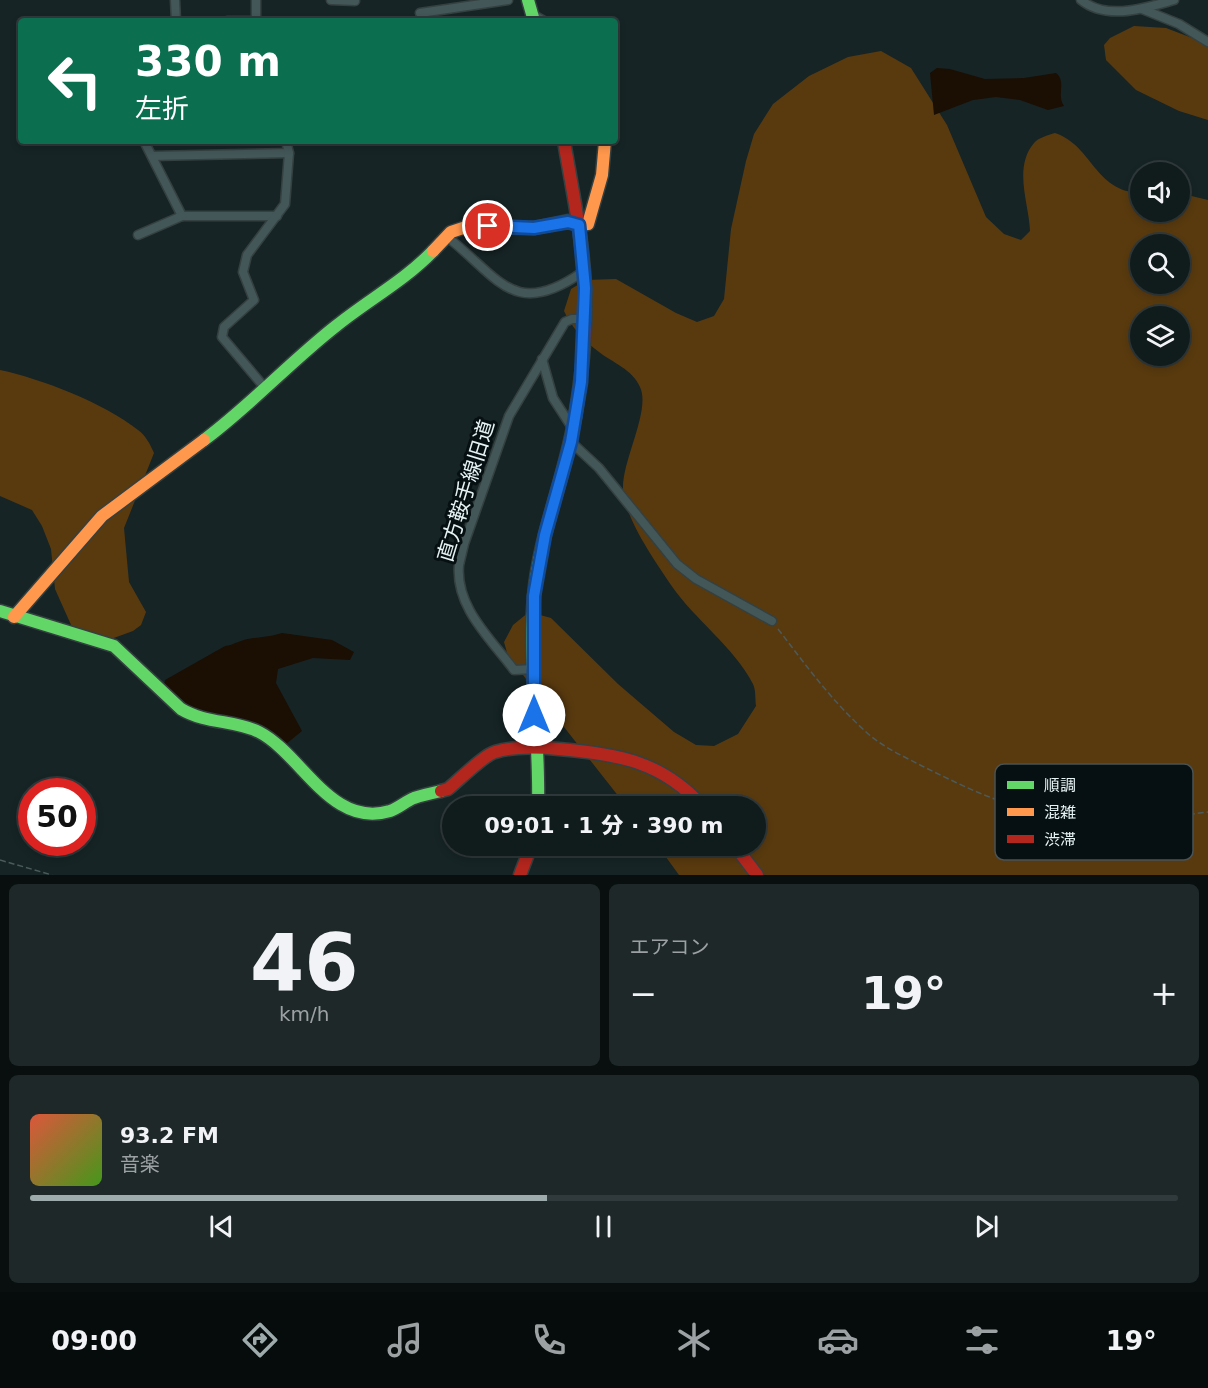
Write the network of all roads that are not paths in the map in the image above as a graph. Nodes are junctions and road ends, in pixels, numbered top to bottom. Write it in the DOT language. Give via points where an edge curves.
graph roads {
  1 [pos="175,0"];
  2 [pos="256,0"];
  3 [pos="331,0"];
  4 [pos="508,0"];
  5 [pos="528,0"];
  6 [pos="1081,0"];
  7 [pos="1174,0"];
  8 [pos="355,2"];
  9 [pos="1142,8"];
  10 [pos="420,13"];
  11 [pos="533,17"];
  12 [pos="176,18"];
  13 [pos="256,18"];
  14 [pos="1208,42"];
  15 [pos="146,144"];
  16 [pos="287,144"];
  17 [pos="565,144"];
  18 [pos="605,144"];
  19 [pos="289,153"];
  20 [pos="152,156"];
  21 [pos="182,216"];
  22 [pos="277,216"];
  23 [pos="579,225"];
  24 [pos="138,235"];
  25 [pos="446,236"];
  26 [pos="582,273"];
  27 [pos="584,320"];
  28 [pos="542,359"];
  29 [pos="265,388"];
  30 [pos="572,436"];
  31 [pos="0,611"];
  32 [pos="14,617"];
  33 [pos="772,621"];
  34 [pos="534,669"];
  35 [pos="537,747"];
  36 [pos="538,796"];
  37 [pos="693,796"];
  38 [pos="743,856"];
  39 [pos="527,869"];
  40 [pos="520,875"];
  41 [pos="758,875"];
  1 -- 12 [label="street"];
  2 -- 13 [label="street"];
  3 -- 8 [label="street"];
  4 -- 10 [label="street"];
  5 -- 11 [label="street"];
  6 -- 9 [label="street" via="1102,12"];
  7 -- 9 [label="street"];
  9 -- 14 [label="street"];
  15 -- 20 [label="street"];
  16 -- 19 [label="street"];
  17 -- 23 [label="street"];
  18 -- 23 [label="street" via="593,213 588,224"];
  19 -- 20 [label="street"];
  19 -- 22 [label="street" via="285,204"];
  20 -- 21 [label="street"];
  21 -- 22 [label="street"];
  21 -- 24 [label="street"];
  22 -- 29 [label="street" via="247,255 243,272 255,300 224,327 222,337"];
  23 -- 25 [label="street" via="568,222 534,228 466,227"];
  23 -- 26 [label="street"];
  25 -- 26 [label="street" via="504,286 523,294 557,288"];
  25 -- 29 [label="street" via="415,270 336,326"];
  26 -- 27 [label="street"];
  27 -- 28 [label="street, 直方鞍手線旧道" via="565,322"];
  27 -- 30 [label="street" via="581,382"];
  28 -- 30 [label="street" via="553,398"];
  28 -- 34 [label="street, 直方鞍手線旧道" via="509,416 464,544 458,579 468,609 514,670"];
  29 -- 32 [label="street" via="229,421 102,516"];
  30 -- 33 [label="street" via="677,564 696,579"];
  30 -- 34 [label="street" via="545,535 534,596"];
  31 -- 32 [label="street"];
  32 -- 35 [label="street" via="43,622 114,646 181,709 194,717 257,731 275,742 335,801 365,813 390,811 414,798 448,789 493,752"];
  34 -- 35 [label="street"];
  35 -- 36 [label="street"];
  35 -- 37 [label="street" via="608,753 654,769"];
  38 -- 41 [label="street"];
  39 -- 40 [label="street"];
}
